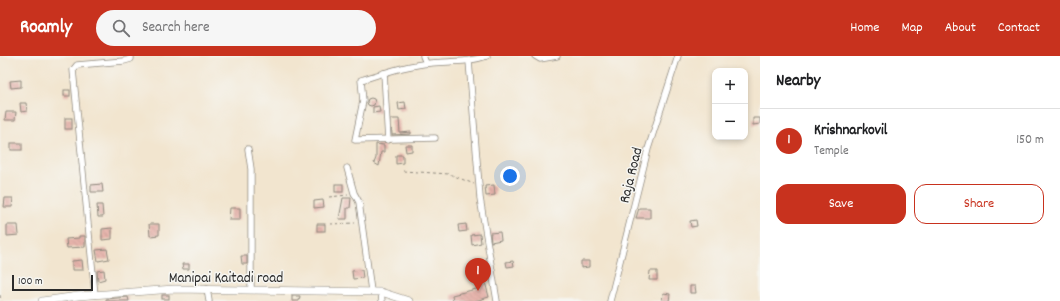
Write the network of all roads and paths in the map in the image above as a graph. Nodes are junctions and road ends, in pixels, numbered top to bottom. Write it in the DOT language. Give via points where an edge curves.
graph roads {
  1 [pos="132,56"];
  2 [pos="423,56"];
  3 [pos="487,56"];
  4 [pos="535,56"];
  5 [pos="557,56"];
  6 [pos="678,56"];
  7 [pos="469,61"];
  8 [pos="426,63"];
  9 [pos="384,74"];
  10 [pos="435,138"];
  11 [pos="388,140"];
  12 [pos="248,149"];
  13 [pos="347,168"];
  14 [pos="404,171"];
  15 [pos="479,188"];
  16 [pos="355,194"];
  17 [pos="329,197"];
  18 [pos="362,222"];
  19 [pos="330,224"];
  20 [pos="207,289"];
  21 [pos="252,290"];
  22 [pos="371,291"];
  23 [pos="381,292"];
  24 [pos="0,295"];
  25 [pos="95,295"];
  26 [pos="1,301"];
  27 [pos="42,301"];
  28 [pos="209,301"];
  29 [pos="382,301"];
  30 [pos="409,301"];
  31 [pos="497,301"];
  32 [pos="610,301"];
  1 -- 25 [label="street" via="132,59 124,61 77,65 73,70"];
  2 -- 8 [label="street"];
  3 -- 7 [label="street"];
  4 -- 5 [label="street" via="540,59"];
  6 -- 32 [label="street, Raja Road" via="648,149"];
  7 -- 8 [label="street"];
  7 -- 15 [label="street"];
  8 -- 9 [label="street"];
  9 -- 11 [label="street"];
  9 -- 11 [label="street" via="361,80 363,101 354,140"];
  10 -- 11 [label="street"];
  12 -- 21 [label="street" via="251,169"];
  13 -- 16 [label="street"];
  14 -- 15 [label="path" via="449,174"];
  15 -- 31 [label="street"];
  16 -- 17 [label="path"];
  16 -- 18 [label="street"];
  18 -- 19 [label="path"];
  18 -- 22 [label="street"];
  20 -- 21 [label="main road, Manipai Kaitadi road"];
  20 -- 25 [label="main road, Manipai Kaitadi road"];
  20 -- 28 [label="street"];
  21 -- 22 [label="main road, Manipai Kaitadi road"];
  22 -- 23 [label="main road, Manipai Kaitadi road"];
  23 -- 29 [label="street"];
  23 -- 30 [label="main road, Manipai Kaitadi road"];
  24 -- 26 [label="path"];
  25 -- 27 [label="main road, Manipai Kaitadi road"];
}
